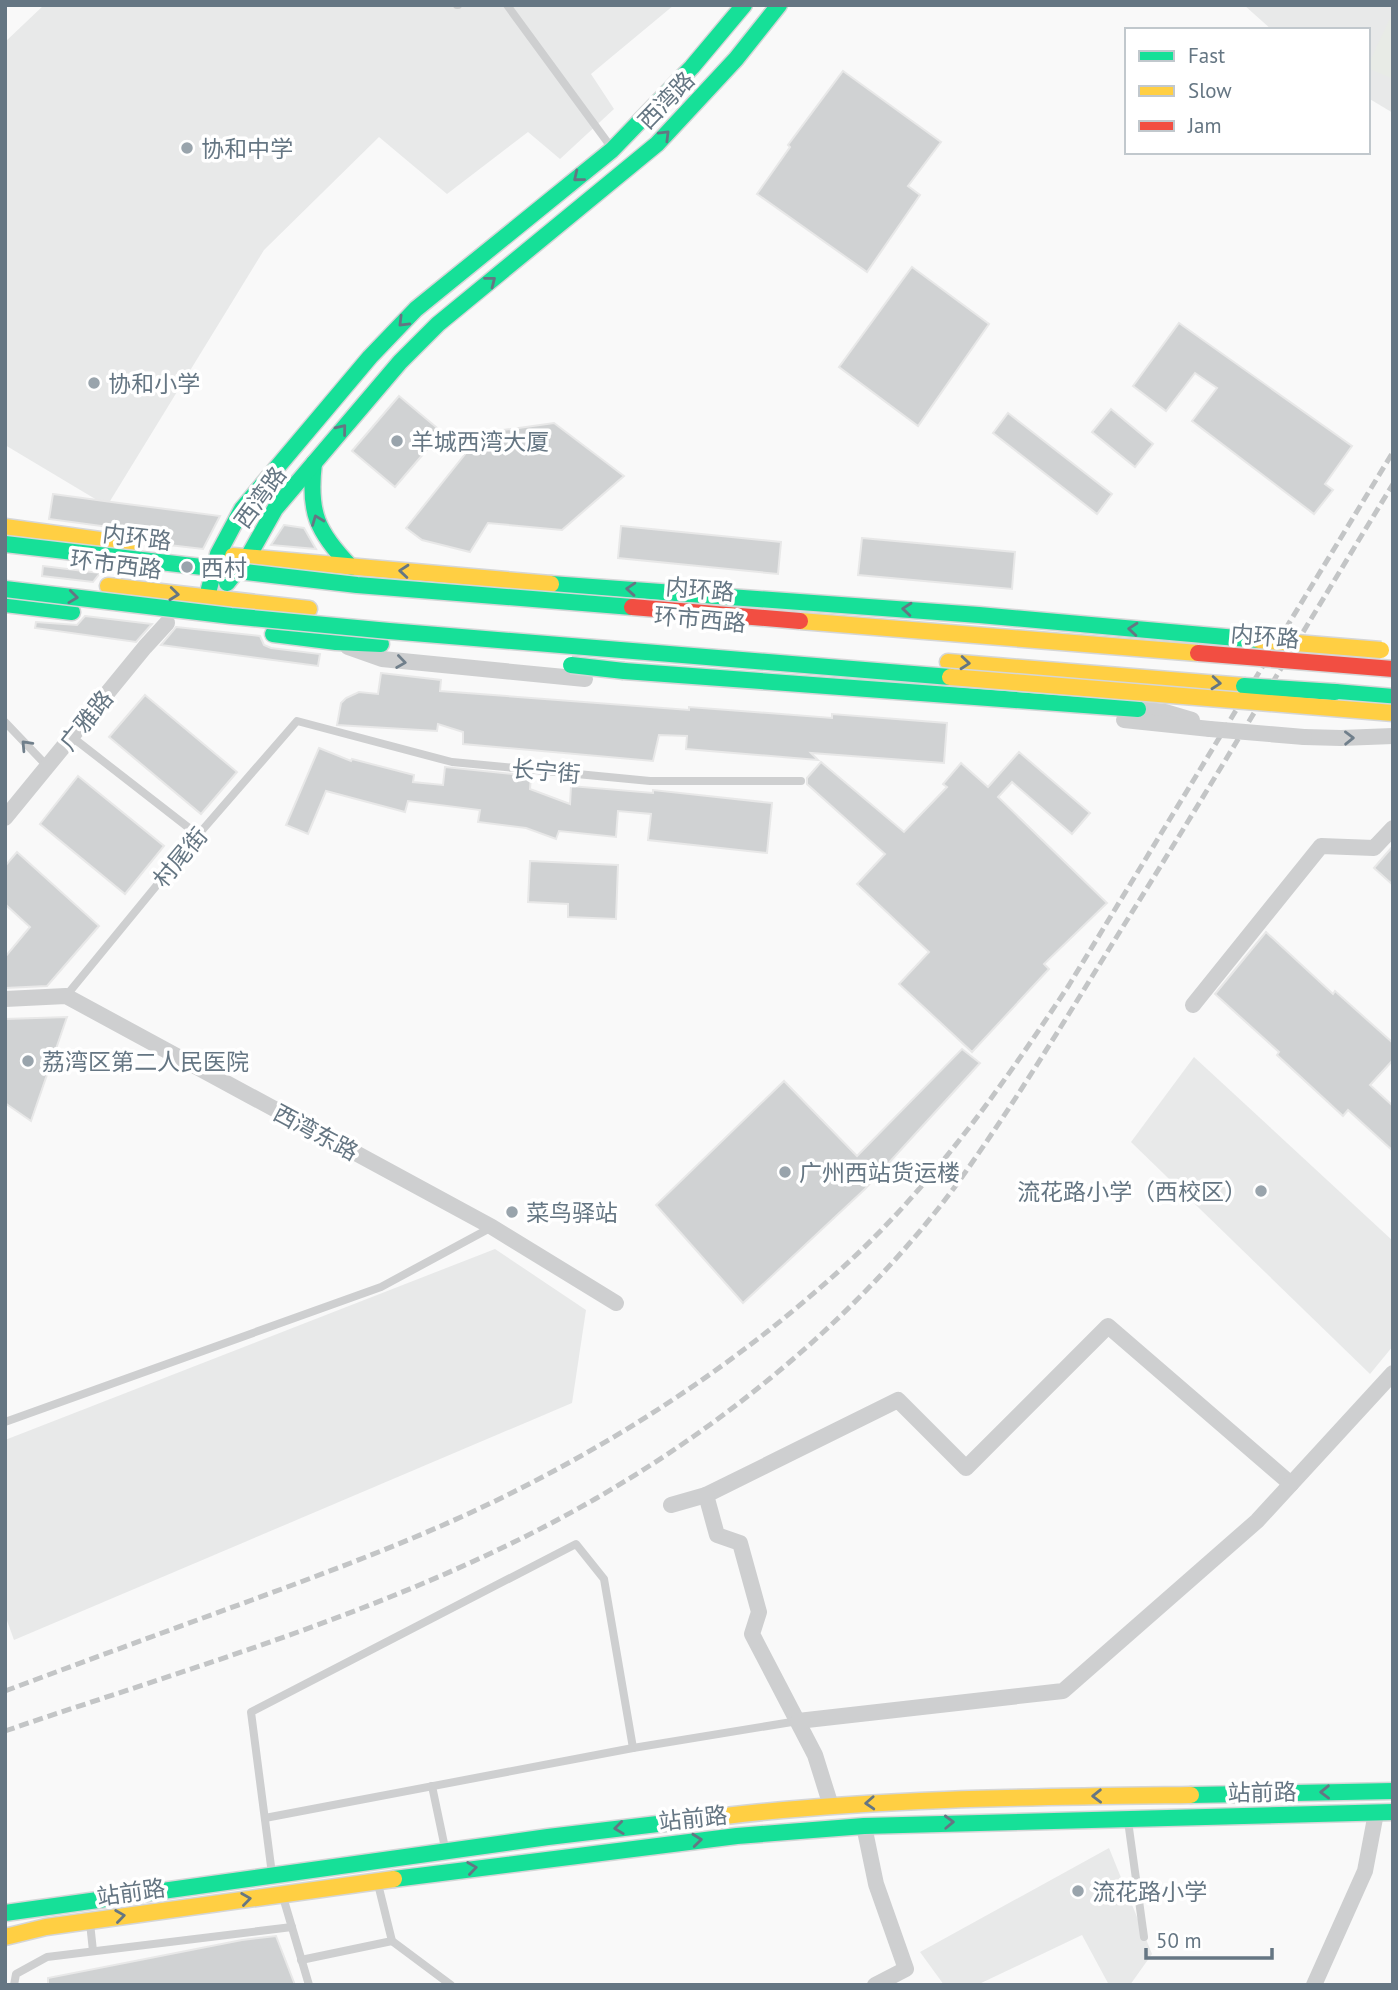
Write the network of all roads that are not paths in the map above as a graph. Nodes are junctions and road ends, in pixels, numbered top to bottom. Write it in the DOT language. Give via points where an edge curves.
graph roads {
  1 [pos="507,5"];
  2 [pos="744,5"];
  3 [pos="779,5"];
  4 [pos="612,149"];
  5 [pos="313,463"];
  6 [pos="5,527"];
  7 [pos="5,533"];
  8 [pos="5,544"];
  9 [pos="145,546"];
  10 [pos="218,554"];
  11 [pos="5,557"];
  12 [pos="248,557"];
  13 [pos="351,566"];
  14 [pos="195,567"];
  15 [pos="237,570"];
  16 [pos="5,574"];
  17 [pos="142,582"];
  18 [pos="257,586"];
  19 [pos="215,587"];
  20 [pos="596,587"];
  21 [pos="5,589"];
  22 [pos="296,590"];
  23 [pos="5,604"];
  24 [pos="295,613"];
  25 [pos="593,615"];
  26 [pos="979,615"];
  27 [pos="167,623"];
  28 [pos="231,623"];
  29 [pos="604,634"];
  30 [pos="1201,635"];
  31 [pos="337,642"];
  32 [pos="977,644"];
  33 [pos="1389,651"];
  34 [pos="600,659"];
  35 [pos="1201,663"];
  36 [pos="1393,669"];
  37 [pos="1393,678"];
  38 [pos="1244,686"];
  39 [pos="1341,693"];
  40 [pos="1393,697"];
  41 [pos="1286,701"];
  42 [pos="1198,706"];
  43 [pos="1138,709"];
  44 [pos="1234,709"];
  45 [pos="1393,713"];
  46 [pos="1333,719"];
  47 [pos="297,721"];
  48 [pos="5,722"];
  49 [pos="1393,723"];
  50 [pos="1210,729"];
  51 [pos="1393,736"];
  52 [pos="72,737"];
  53 [pos="48,767"];
  54 [pos="801,781"];
  55 [pos="5,818"];
  56 [pos="1393,828"];
  57 [pos="198,835"];
  58 [pos="66,996"];
  59 [pos="5,999"];
  60 [pos="1194,1005"];
  61 [pos="492,1227"];
  62 [pos="616,1303"];
  63 [pos="1393,1373"];
  64 [pos="5,1422"];
  65 [pos="1291,1484"];
  66 [pos="706,1495"];
  67 [pos="671,1505"];
  68 [pos="798,1721"];
  69 [pos="633,1748"];
  70 [pos="432,1786"];
  71 [pos="1393,1791"];
  72 [pos="831,1806"];
  73 [pos="1393,1812"];
  74 [pos="1376,1813"];
  75 [pos="265,1818"];
  76 [pos="1128,1818"];
  77 [pos="864,1826"];
  78 [pos="445,1851"];
  79 [pos="272,1874"];
  80 [pos="377,1881"];
  81 [pos="282,1894"];
  82 [pos="5,1913"];
  83 [pos="90,1921"];
  84 [pos="292,1927"];
  85 [pos="5,1937"];
  86 [pos="1144,1937"];
  87 [pos="392,1941"];
  88 [pos="93,1951"];
  89 [pos="301,1960"];
  90 [pos="14,1985"];
  91 [pos="309,1985"];
  92 [pos="451,1985"];
  93 [pos="875,1985"];
  94 [pos="1314,1985"];
  1 -- 4 [label="lane"];
  2 -- 4 [label="main road, 西湾路" via="674,87"];
  5 -- 3 [label="main road, 西湾路, one-way" via="438,324 657,144"];
  4 -- 10 [label="main road, 西湾路, one-way" via="400,325 252,495"];
  5 -- 12 [label="main road, 西湾路" via="269,517"];
  13 -- 5 [label="main road, one-way" via="326,540 313,512 309,491"];
  6 -- 9 [label="main road"];
  7 -- 14 [label="main road, bridge"];
  8 -- 14 [label="main road, 内环路, bridge"];
  9 -- 10 [label="main road"];
  9 -- 17 [label="main road"];
  10 -- 12 [label="main road"];
  10 -- 15 [label="main road"];
  10 -- 19 [label="main road, 西湾路"];
  11 -- 17 [label="main road, 环市西路"];
  12 -- 13 [label="main road"];
  12 -- 15 [label="main road, 西湾路"];
  20 -- 13 [label="main road, one-way"];
  14 -- 36 [label="main road, 内环路, bridge" via="356,585"];
  15 -- 18 [label="main road"];
  15 -- 19 [label="main road, 西湾路"];
  16 -- 17 [label="main road, 环市西路"];
  17 -- 19 [label="main road, 环市西路"];
  18 -- 19 [label="main road, 环市西路"];
  18 -- 22 [label="main road, 环市西路"];
  19 -- 24 [label="main road, 环市西路"];
  19 -- 27 [label="main road"];
  19 -- 28 [label="main road"];
  20 -- 25 [label="street"];
  26 -- 20 [label="main road, one-way"];
  21 -- 28 [label="main road, one-way, bridge"];
  22 -- 24 [label="street"];
  22 -- 25 [label="main road, 环市西路"];
  23 -- 27 [label="main road"];
  24 -- 29 [label="main road, 环市西路"];
  24 -- 31 [label="main road"];
  25 -- 32 [label="main road, 环市西路"];
  30 -- 26 [label="main road, one-way"];
  26 -- 32 [label="street"];
  27 -- 28 [label="main road"];
  27 -- 52 [label="street, 广雅路"];
  28 -- 31 [label="main road"];
  28 -- 43 [label="main road, bridge" via="602,669"];
  28 -- 45 [label="main road, bridge"];
  29 -- 34 [label="street"];
  29 -- 38 [label="main road, 环市西路, one-way"];
  30 -- 33 [label="main road, bridge"];
  30 -- 35 [label="street"];
  31 -- 34 [label="main road"];
  31 -- 50 [label="street, one-way" via="382,659 458,668"];
  32 -- 35 [label="main road, 环市西路"];
  34 -- 42 [label="main road"];
  35 -- 37 [label="main road, 环市西路"];
  38 -- 39 [label="main road, 环市西路, bridge"];
  38 -- 41 [label="main road, bridge"];
  39 -- 40 [label="main road, 环市西路"];
  39 -- 41 [label="main road, bridge"];
  41 -- 44 [label="main road, bridge"];
  41 -- 46 [label="main road, bridge"];
  42 -- 43 [label="main road"];
  42 -- 44 [label="main road"];
  43 -- 50 [label="street" via="1182,716"];
  44 -- 46 [label="main road"];
  46 -- 49 [label="main road"];
  47 -- 54 [label="lane, 长宁街" via="452,762 650,781"];
  47 -- 57 [label="lane, 村尾街"];
  53 -- 48 [label="lane, one-way"];
  50 -- 51 [label="street, one-way, bridge" via="1304,737"];
  52 -- 53 [label="street, 广雅路"];
  52 -- 57 [label="lane"];
  53 -- 55 [label="street, 广雅路"];
  56 -- 60 [label="street" via="1374,848 1321,846"];
  57 -- 58 [label="lane, 村尾街"];
  58 -- 59 [label="street"];
  58 -- 61 [label="street, 西湾东路"];
  61 -- 62 [label="street, 西湾东路"];
  61 -- 64 [label="lane" via="381,1287"];
  63 -- 65 [label="street"];
  65 -- 66 [label="street" via="1108,1326 966,1468 898,1401"];
  65 -- 68 [label="street" via="1257,1521 1063,1691"];
  66 -- 67 [label="street"];
  66 -- 68 [label="street" via="717,1535 740,1543 759,1612 752,1634"];
  68 -- 69 [label="lane"];
  68 -- 72 [label="street" via="816,1755"];
  69 -- 70 [label="lane"];
  69 -- 75 [label="lane" via="604,1578 576,1544 251,1712"];
  70 -- 75 [label="lane"];
  70 -- 78 [label="lane"];
  71 -- 72 [label="main road, 站前路, one-way"];
  72 -- 78 [label="main road, 站前路, one-way" via="688,1819"];
  73 -- 74 [label="main road, 站前路"];
  74 -- 76 [label="main road, 站前路"];
  74 -- 94 [label="street" via="1365,1871"];
  75 -- 79 [label="lane"];
  77 -- 76 [label="main road, 站前路, one-way"];
  76 -- 86 [label="lane"];
  80 -- 77 [label="main road, 站前路, one-way" via="665,1844"];
  77 -- 93 [label="street" via="876,1884 906,1969"];
  78 -- 79 [label="main road, 站前路"];
  79 -- 82 [label="main road, 站前路"];
  80 -- 81 [label="main road, 站前路"];
  80 -- 87 [label="lane"];
  83 -- 81 [label="main road, 站前路, one-way"];
  81 -- 84 [label="lane"];
  83 -- 85 [label="main road, 站前路"];
  83 -- 88 [label="lane"];
  84 -- 88 [label="lane"];
  84 -- 89 [label="lane"];
  87 -- 89 [label="lane"];
  87 -- 92 [label="lane"];
  88 -- 90 [label="lane" via="47,1956 16,1975"];
  89 -- 91 [label="lane"];
}
